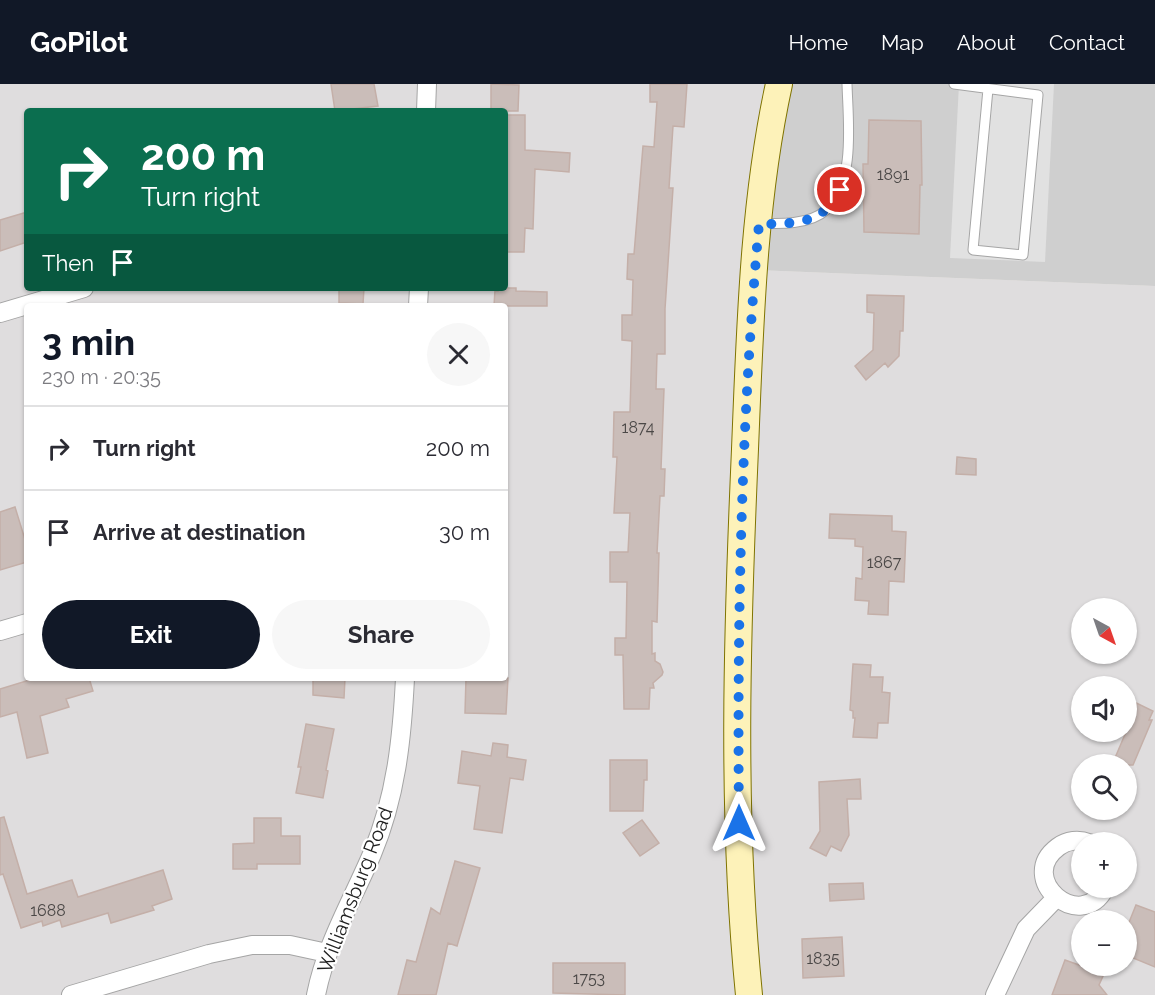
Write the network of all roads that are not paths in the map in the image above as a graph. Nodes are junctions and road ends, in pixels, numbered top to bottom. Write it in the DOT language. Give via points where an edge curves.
graph roads {
  1 [pos="427,84"];
  2 [pos="779,84"];
  3 [pos="847,84"];
  4 [pos="954,84"];
  5 [pos="988,89"];
  6 [pos="426,108"];
  7 [pos="759,224"];
  8 [pos="74,291"];
  9 [pos="34,303"];
  10 [pos="24,306"];
  11 [pos="0,313"];
  12 [pos="24,624"];
  13 [pos="0,631"];
  14 [pos="405,681"];
  15 [pos="1071,842"];
  16 [pos="1056,898"];
  17 [pos="1097,898"];
  18 [pos="327,953"];
  19 [pos="71,995"];
  20 [pos="316,995"];
  21 [pos="749,995"];
  22 [pos="995,995"];
  1 -- 6 [label="street"];
  2 -- 7 [label="main road"];
  3 -- 7 [label="lane" via="849,150 840,190 826,211 804,220"];
  4 -- 5 [label="lane"];
  5 -- 5 [label="lane" via="1038,95 1023,255 973,250"];
  7 -- 21 [label="main road" via="747,407 738,680 739,834"];
  8 -- 9 [label="street"];
  10 -- 11 [label="street"];
  12 -- 13 [label="street"];
  14 -- 18 [label="street, Williamsburg Road" via="394,789 372,855"];
  15 -- 16 [label="street" via="1054,850 1044,869 1049,890"];
  16 -- 17 [label="street" via="1076,906"];
  16 -- 22 [label="street" via="1026,929"];
  18 -- 19 [label="street" via="290,945 252,945"];
  18 -- 20 [label="street, Williamsburg Road"];
}
